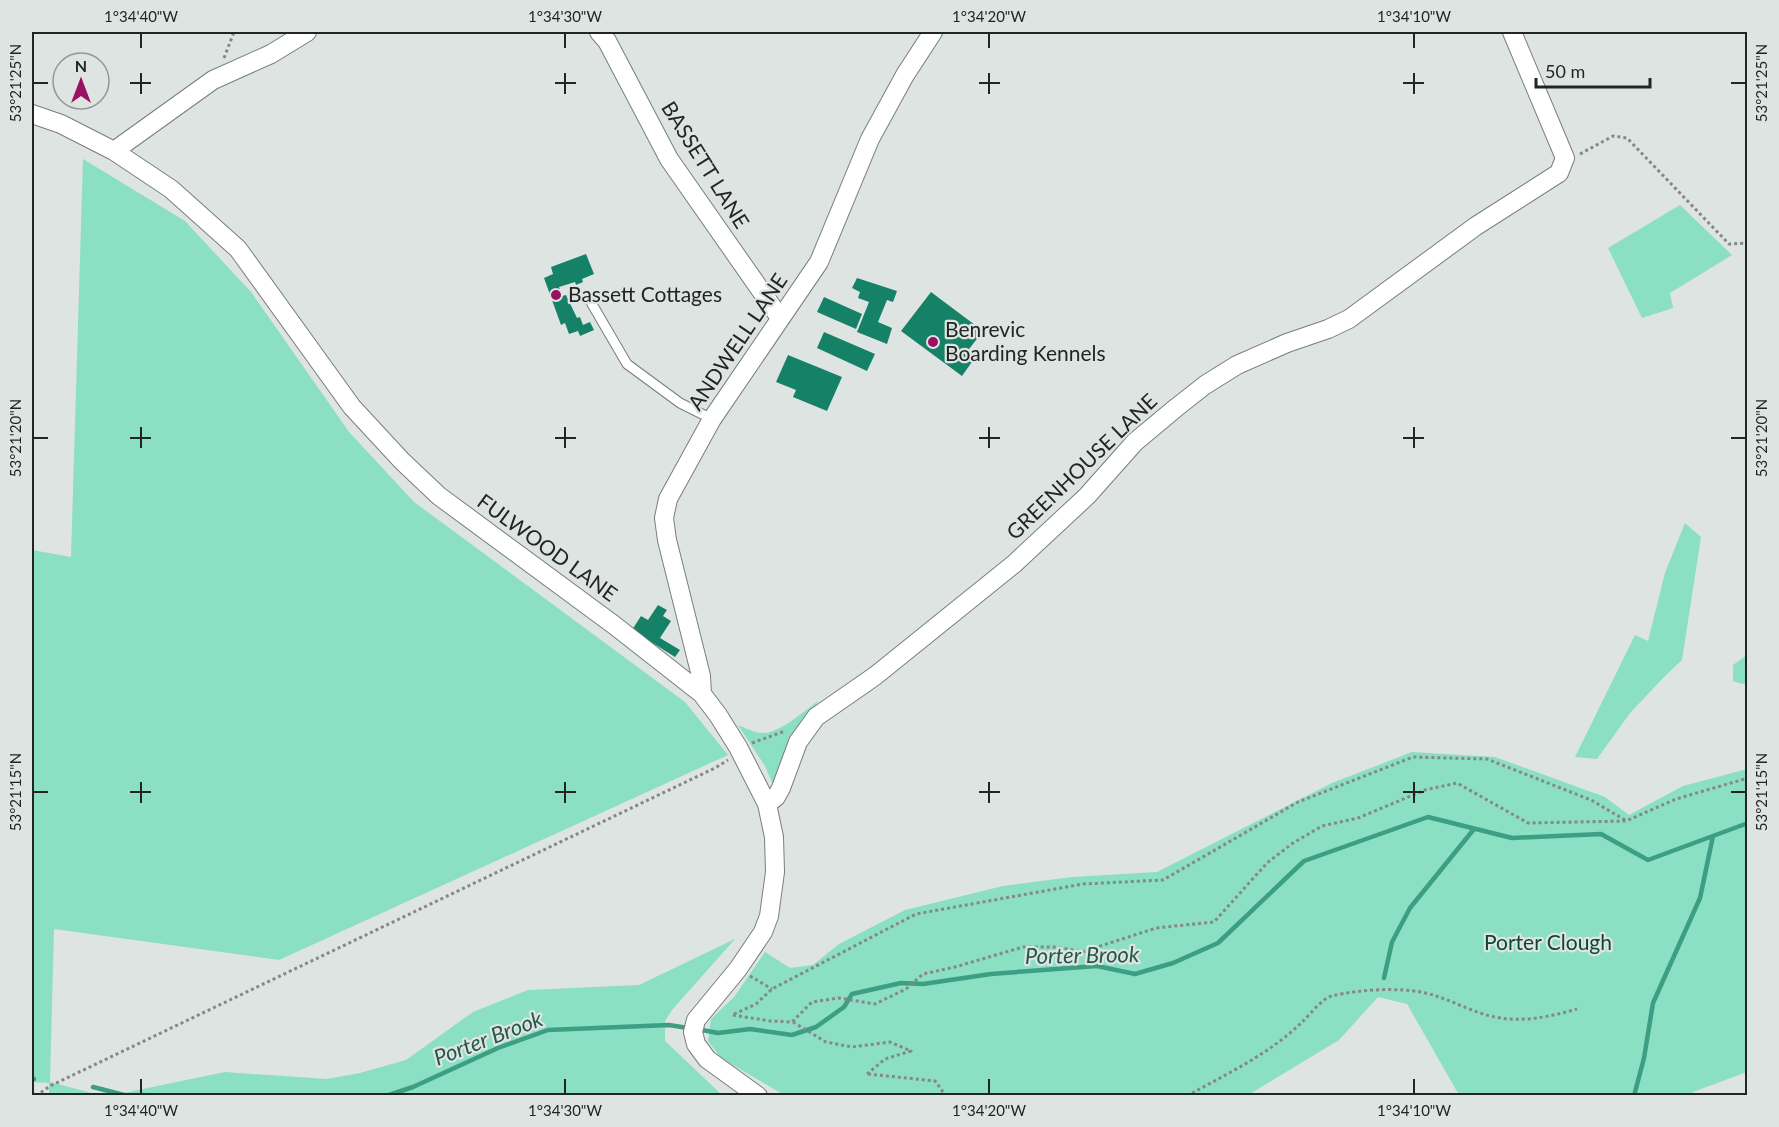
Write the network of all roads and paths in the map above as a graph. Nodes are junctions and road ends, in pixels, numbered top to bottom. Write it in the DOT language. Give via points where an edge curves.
graph roads {
  1 [pos="234,32"];
  2 [pos="307,32"];
  3 [pos="599,32"];
  4 [pos="933,32"];
  5 [pos="1512,32"];
  6 [pos="220,77"];
  7 [pos="32,114"];
  8 [pos="114,151"];
  9 [pos="1565,158"];
  10 [pos="1748,243"];
  11 [pos="592,304"];
  12 [pos="780,318"];
  13 [pos="712,419"];
  14 [pos="702,694"];
  15 [pos="788,730"];
  16 [pos="738,747"];
  17 [pos="1748,778"];
  18 [pos="767,804"];
  19 [pos="1626,821"];
  20 [pos="738,969"];
  21 [pos="772,989"];
  22 [pos="1577,1009"];
  23 [pos="792,1022"];
  24 [pos="36,1095"];
  25 [pos="758,1095"];
  26 [pos="946,1095"];
  27 [pos="1187,1095"];
  1 -- 6 [label="path"];
  2 -- 6 [label="street" via="271,54"];
  3 -- 12 [label="street, BASSETT LANE" via="669,159"];
  4 -- 12 [label="street, ANDWELL LANE" via="870,139 819,262"];
  5 -- 9 [label="street"];
  6 -- 8 [label="street"];
  7 -- 8 [label="street, FULWOOD LANE"];
  8 -- 14 [label="street, FULWOOD LANE" via="171,189 238,249 352,407 439,496"];
  9 -- 10 [label="path" via="1613,136 1627,138 1729,244"];
  9 -- 18 [label="street, GREENHOUSE LANE" via="1559,173 1476,226 1349,319 1237,364 1177,407 1135,442 1086,496 1014,564 875,676 816,717 798,742 781,788"];
  11 -- 13 [label="lane" via="627,364 680,403"];
  12 -- 13 [label="street, ANDWELL LANE"];
  13 -- 14 [label="street, ANDWELL LANE" via="668,499 664,518"];
  14 -- 16 [label="street, FULWOOD LANE"];
  15 -- 16 [label="path"];
  16 -- 18 [label="street, FULWOOD LANE"];
  16 -- 24 [label="path" via="730,759 715,768"];
  17 -- 19 [label="path" via="1676,799"];
  18 -- 20 [label="street, FULWOOD LANE" via="776,856 769,916"];
  19 -- 21 [label="path" via="1591,800 1487,759 1413,757 1298,802 1164,880 1083,884 916,914"];
  19 -- 23 [label="path" via="1528,823 1457,783 1425,790 1358,818 1322,826 1293,843 1267,863 1214,922 1156,928 1082,952 1023,947 923,974 906,989 875,1004 839,998 812,1002"];
  20 -- 21 [label="path"];
  20 -- 25 [label="street, FULWOOD LANE" via="696,1020 693,1032 707,1059"];
  21 -- 23 [label="path" via="756,1004 733,1015"];
  22 -- 27 [label="path" via="1541,1019 1501,1018 1435,995 1410,991 1329,996 1292,1032"];
  23 -- 26 [label="path" via="826,1042 852,1047 890,1042 911,1050 885,1059 867,1074 935,1081"];
}
